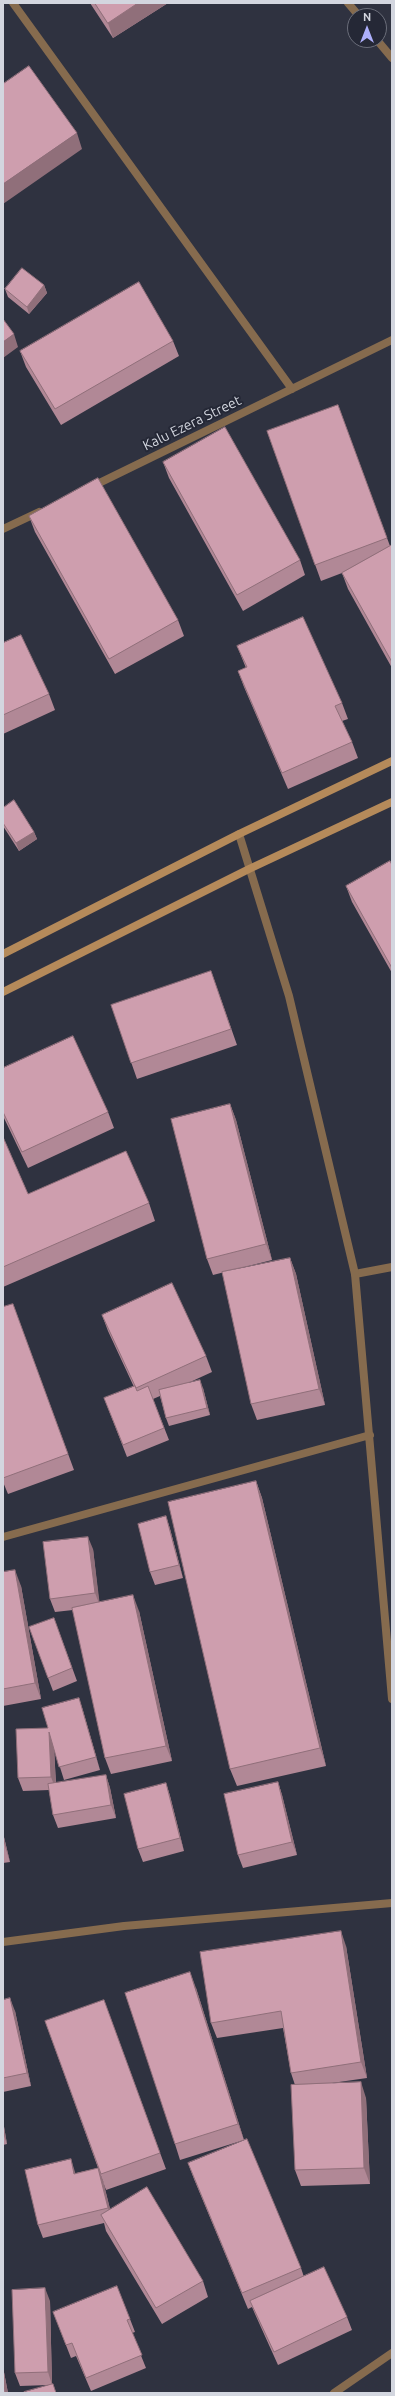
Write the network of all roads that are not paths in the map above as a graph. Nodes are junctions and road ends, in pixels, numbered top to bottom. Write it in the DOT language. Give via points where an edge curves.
graph roads {
  1 [pos="13,3"];
  2 [pos="384,48"];
  3 [pos="392,58"];
  4 [pos="392,340"];
  5 [pos="292,389"];
  6 [pos="80,492"];
  7 [pos="45,509"];
  8 [pos="3,529"];
  9 [pos="392,762"];
  10 [pos="392,802"];
  11 [pos="239,834"];
  12 [pos="249,869"];
  13 [pos="3,954"];
  14 [pos="3,992"];
  15 [pos="392,1267"];
  16 [pos="355,1274"];
  17 [pos="370,1435"];
  18 [pos="3,1537"];
  19 [pos="392,1699"];
  20 [pos="392,1903"];
  21 [pos="3,1942"];
  22 [pos="392,2353"];
  23 [pos="334,2393"];
  1 -- 5 [label="street"];
  2 -- 3 [label="street"];
  4 -- 5 [label="street, Kalu Ezera Street"];
  5 -- 6 [label="street, Kalu Ezera Street"];
  7 -- 8 [label="street"];
  9 -- 11 [label="main road"];
  10 -- 12 [label="main road"];
  11 -- 12 [label="street"];
  11 -- 13 [label="main road"];
  12 -- 14 [label="main road"];
  12 -- 16 [label="street" via="289,996"];
  15 -- 16 [label="street"];
  16 -- 17 [label="street"];
  17 -- 18 [label="street"];
  17 -- 19 [label="street"];
  20 -- 21 [label="street" via="124,1926"];
  22 -- 23 [label="street"];
}
